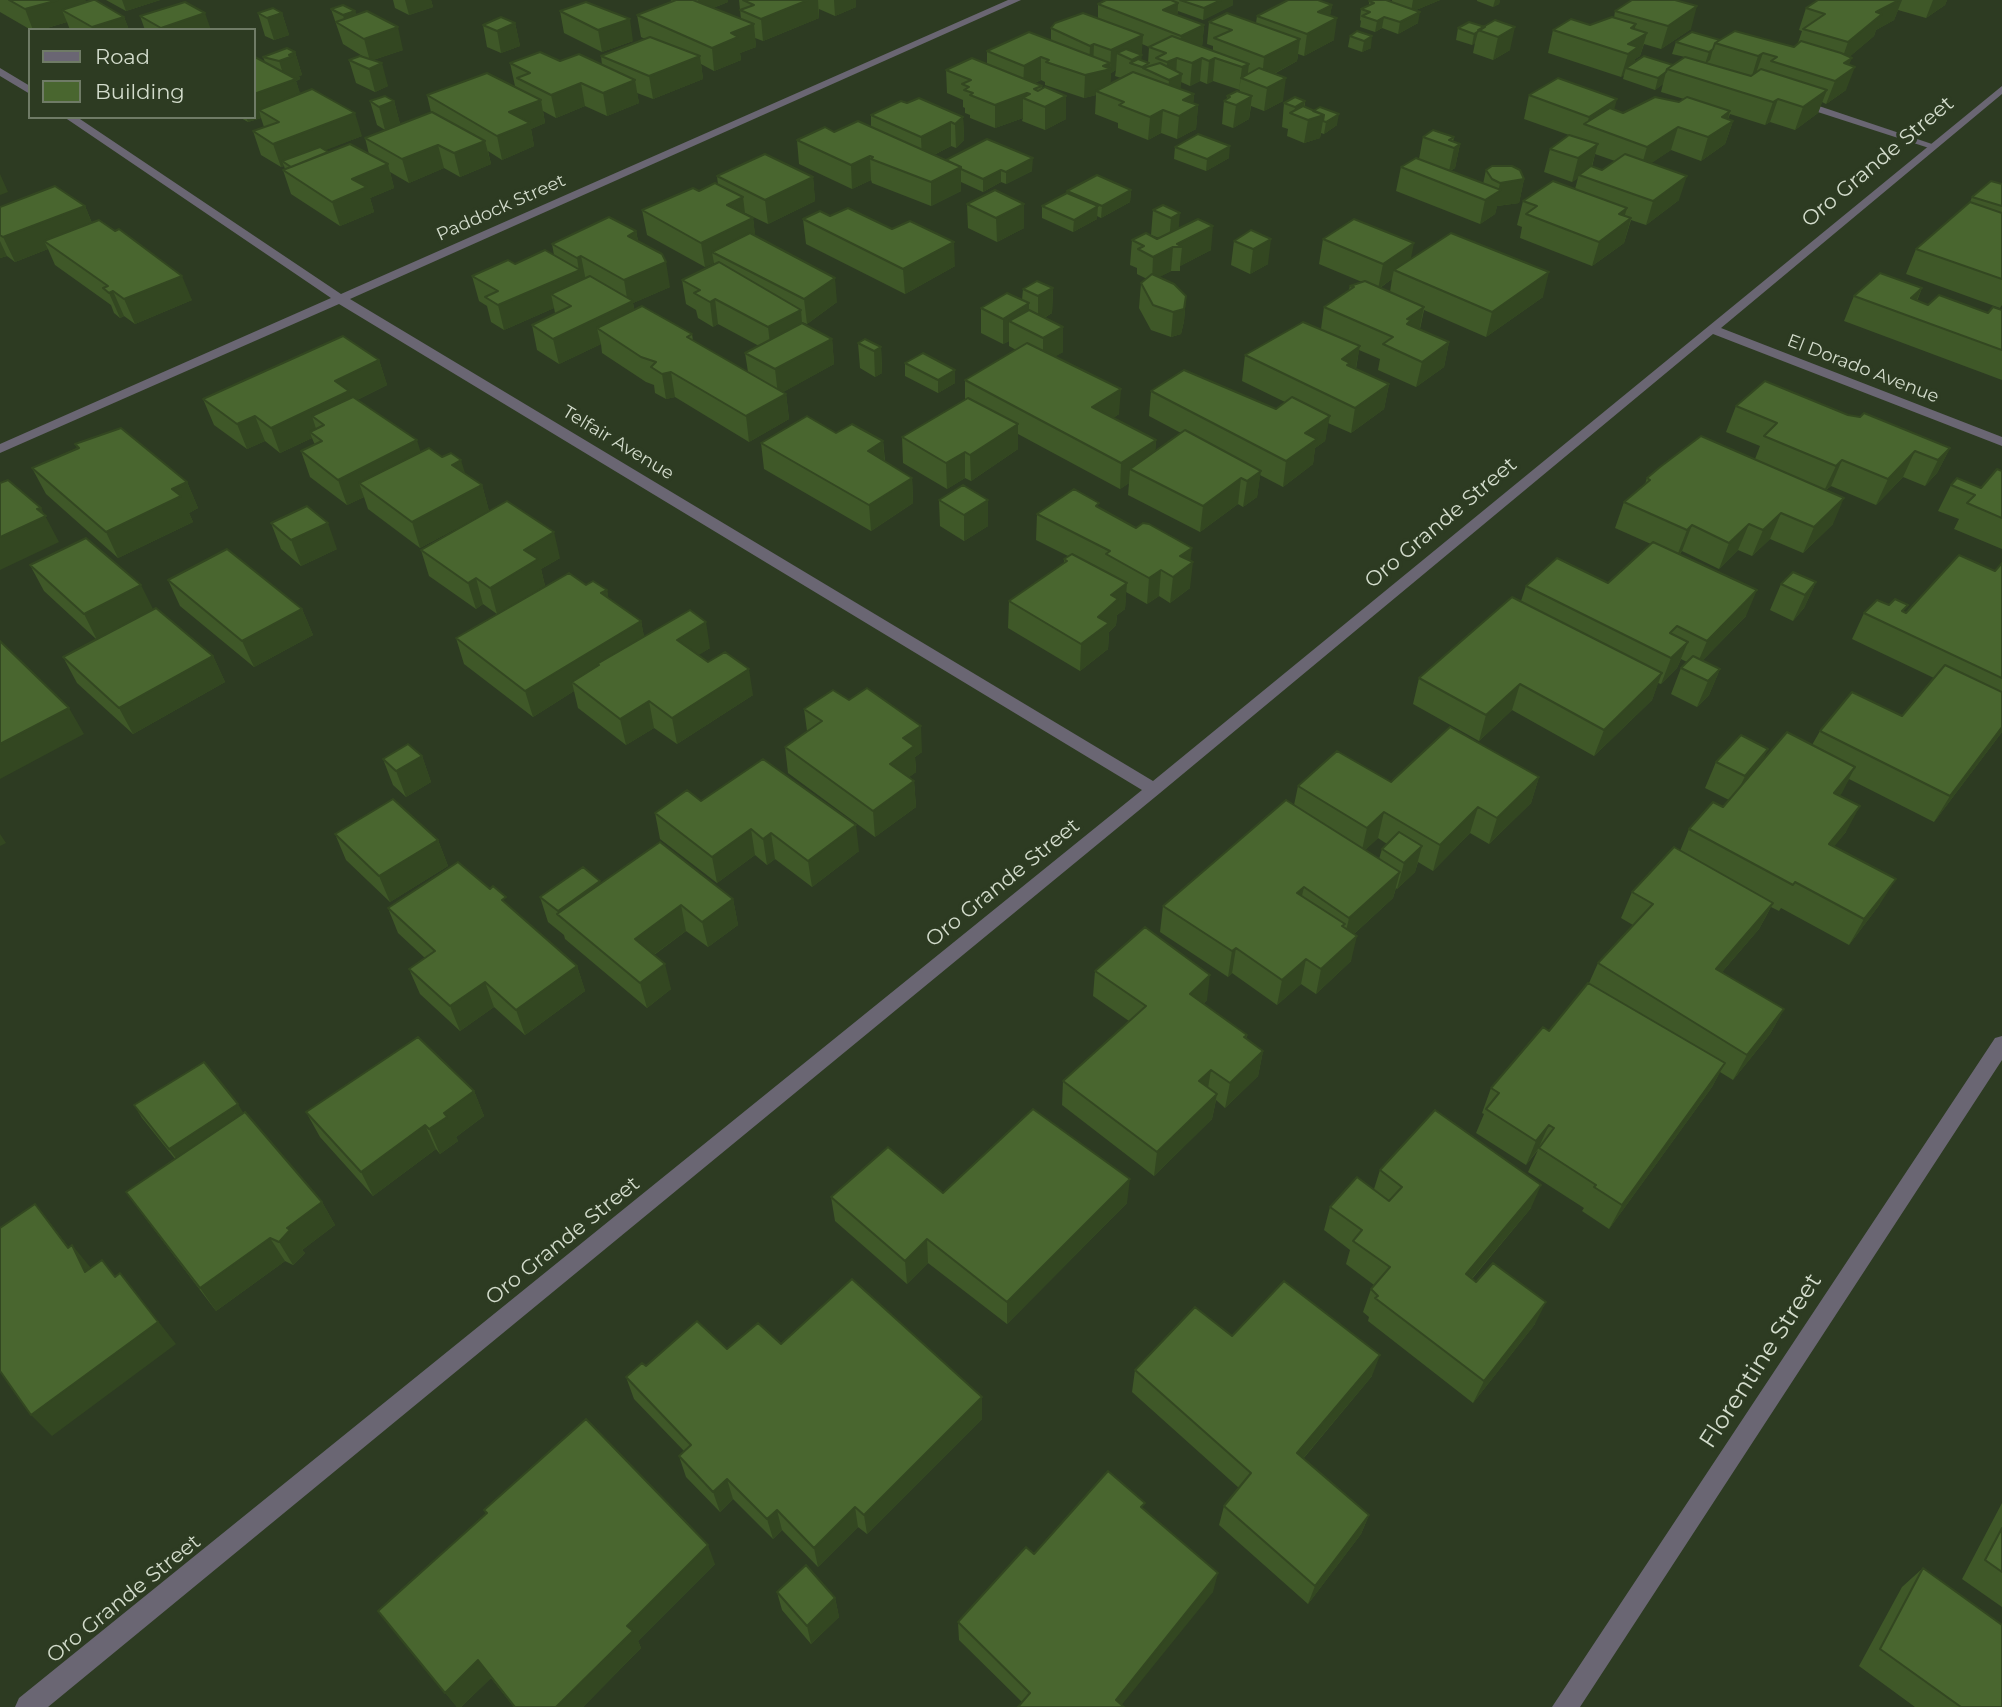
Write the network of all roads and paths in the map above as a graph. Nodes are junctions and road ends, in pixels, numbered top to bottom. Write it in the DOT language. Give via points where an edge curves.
graph roads {
  1 [pos="1016,0"];
  2 [pos="0,71"];
  3 [pos="2002,89"];
  4 [pos="28,90"];
  5 [pos="1784,97"];
  6 [pos="72,119"];
  7 [pos="1933,146"];
  8 [pos="340,298"];
  9 [pos="1712,329"];
  10 [pos="2002,442"];
  11 [pos="0,449"];
  12 [pos="1154,789"];
  13 [pos="2002,1044"];
  14 [pos="28,1707"];
  15 [pos="1564,1707"];
  1 -- 8 [label="street, Paddock Street"];
  2 -- 4 [label="street"];
  3 -- 7 [label="street, Oro Grande Street"];
  5 -- 7 [label="street"];
  6 -- 8 [label="street, Telfair Avenue"];
  7 -- 9 [label="street, Oro Grande Street"];
  8 -- 11 [label="street, Paddock Street"];
  8 -- 12 [label="street, Telfair Avenue"];
  9 -- 10 [label="street, El Dorado Avenue"];
  9 -- 12 [label="street, Oro Grande Street"];
  12 -- 14 [label="street, Oro Grande Street"];
  13 -- 15 [label="street, Florentine Street"];
}
